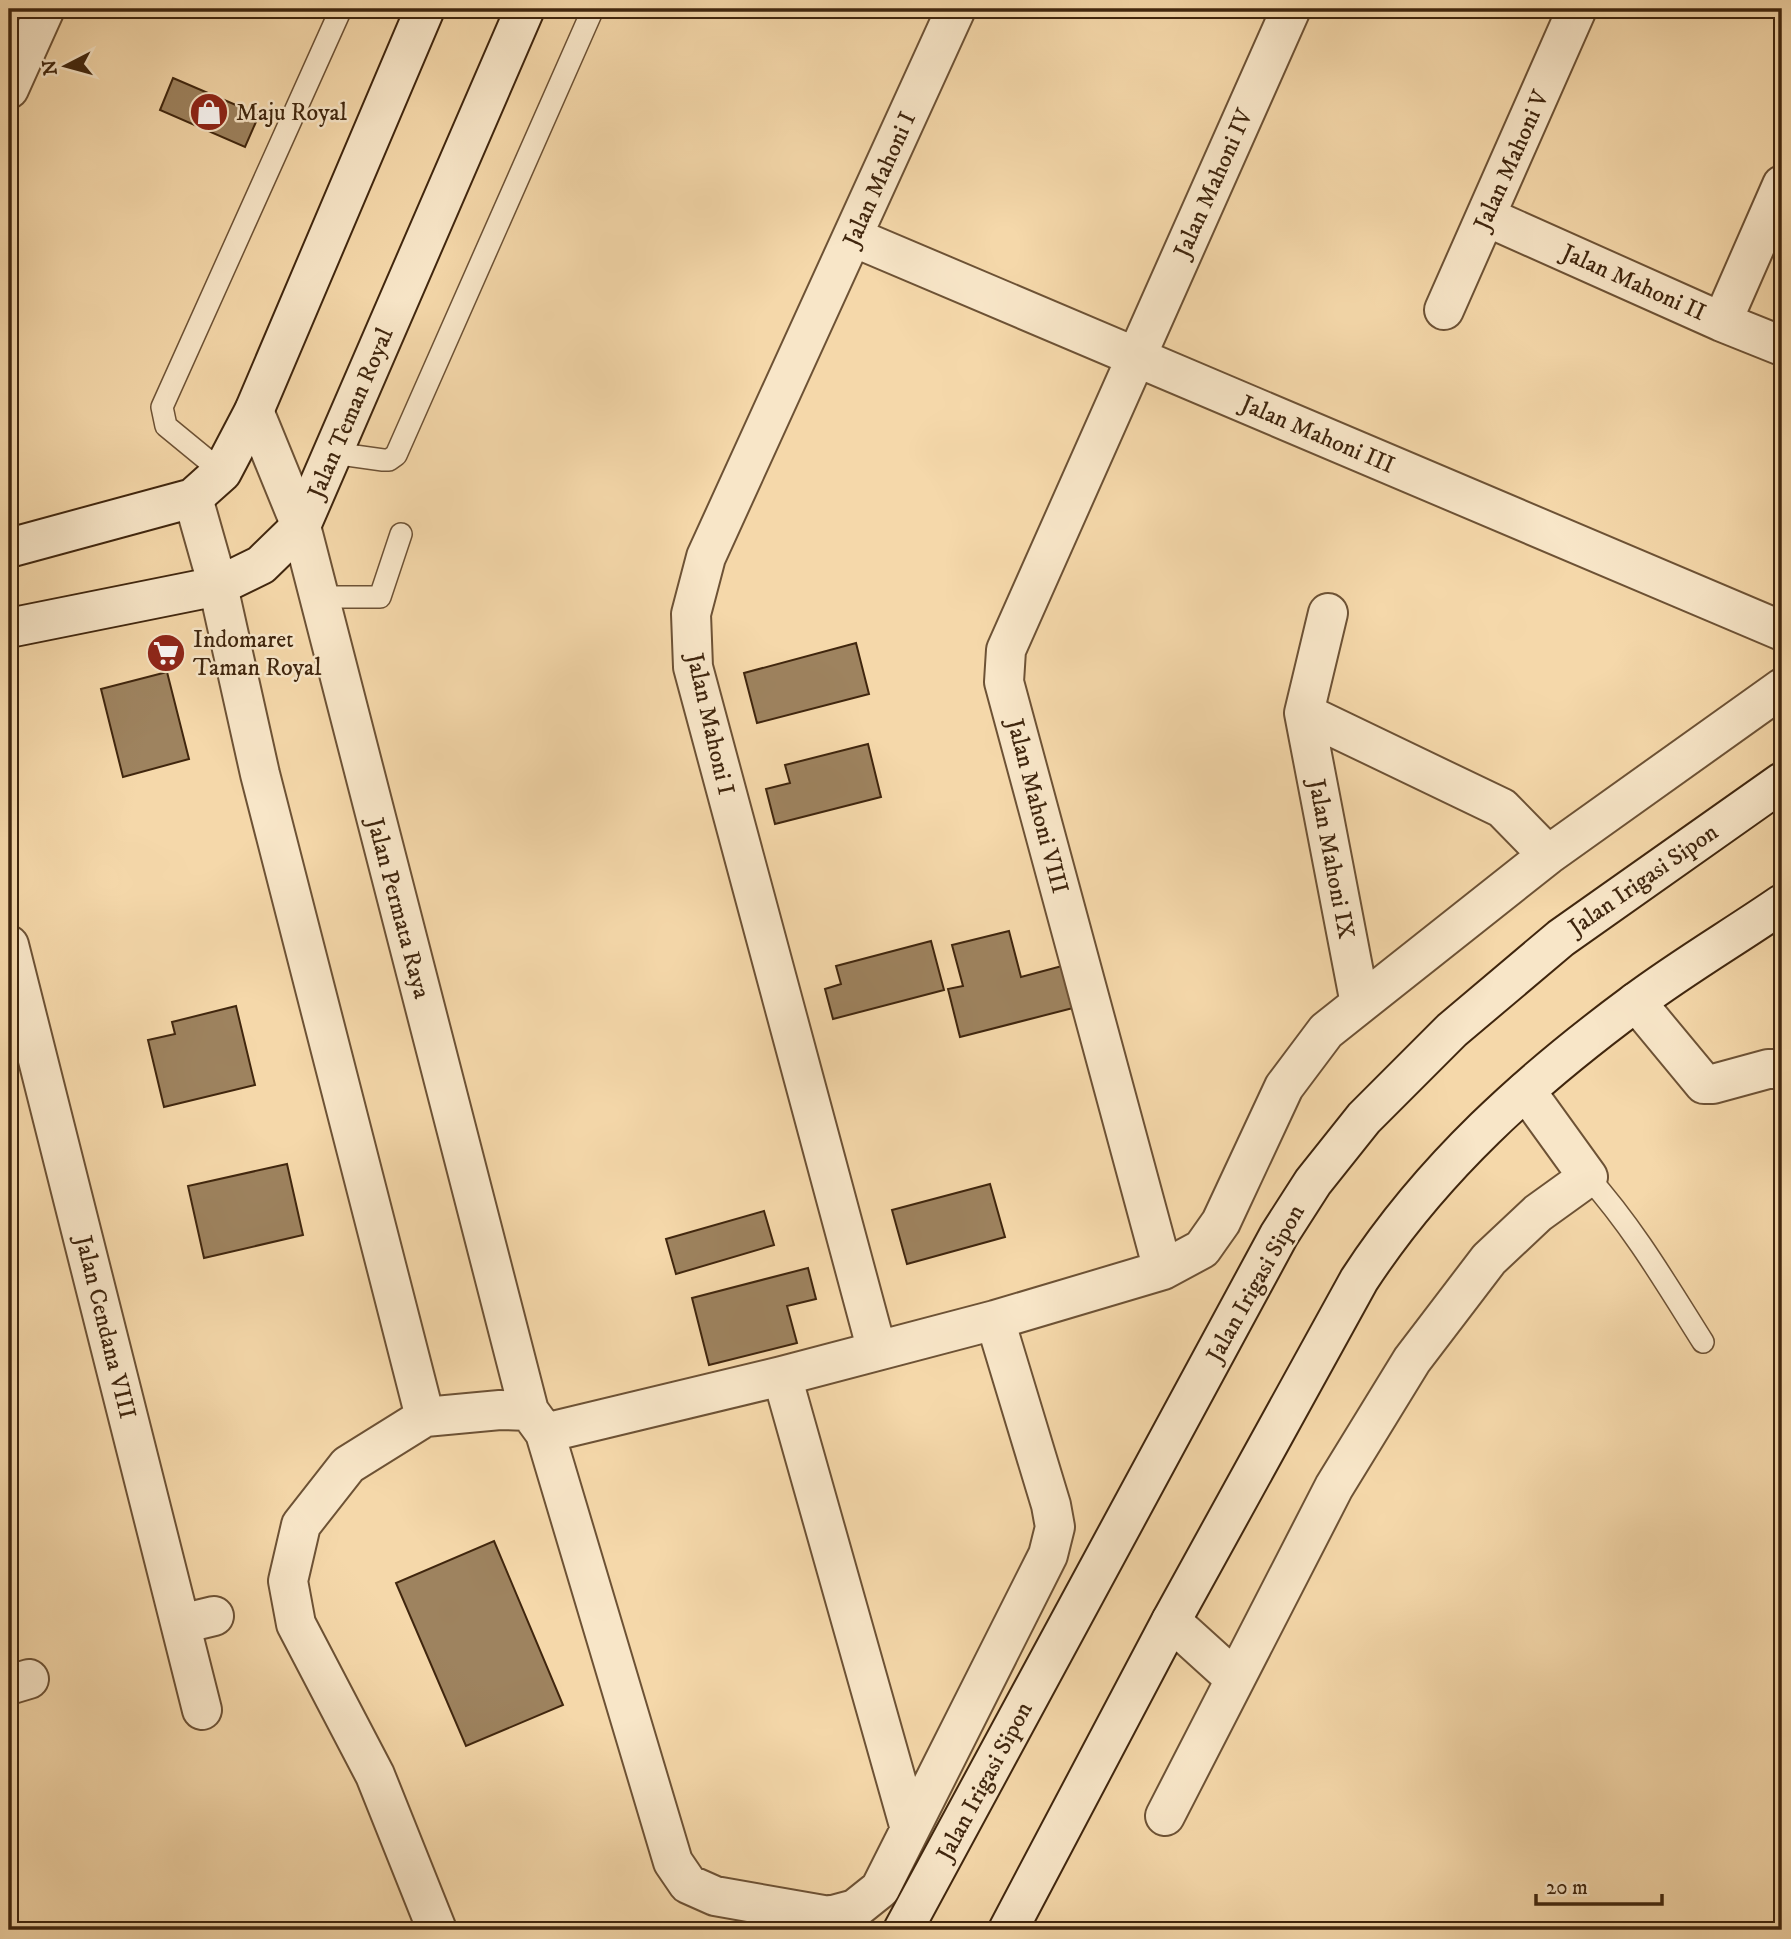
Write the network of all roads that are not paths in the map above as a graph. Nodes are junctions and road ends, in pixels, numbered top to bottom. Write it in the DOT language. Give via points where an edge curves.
graph roads {
  1 [pos="18,9"];
  2 [pos="45,9"];
  3 [pos="341,9"];
  4 [pos="425,9"];
  5 [pos="525,9"];
  6 [pos="593,9"];
  7 [pos="956,9"];
  8 [pos="1291,9"];
  9 [pos="1577,9"];
  10 [pos="9,11"];
  11 [pos="9,89"];
  12 [pos="1782,185"];
  13 [pos="1487,216"];
  14 [pos="853,237"];
  15 [pos="1444,310"];
  16 [pos="1722,322"];
  17 [pos="1782,346"];
  18 [pos="1136,357"];
  19 [pos="254,411"];
  20 [pos="333,453"];
  21 [pos="222,471"];
  22 [pos="193,498"];
  23 [pos="301,526"];
  24 [pos="401,534"];
  25 [pos="9,548"];
  26 [pos="218,586"];
  27 [pos="317,597"];
  28 [pos="1328,613"];
  29 [pos="9,628"];
  30 [pos="1782,631"];
  31 [pos="1782,688"];
  32 [pos="1304,713"];
  33 [pos="1782,782"];
  34 [pos="1548,855"];
  35 [pos="1782,904"];
  36 [pos="12,969"];
  37 [pos="1636,1002"];
  38 [pos="1360,1004"];
  39 [pos="1782,1069"];
  40 [pos="1526,1091"];
  41 [pos="1588,1177"];
  42 [pos="1163,1270"];
  43 [pos="995,1320"];
  44 [pos="1703,1342"];
  45 [pos="877,1351"];
  46 [pos="782,1376"];
  47 [pos="425,1417"];
  48 [pos="537,1422"];
  49 [pos="1171,1621"];
  50 [pos="1235,1679"];
  51 [pos="202,1710"];
  52 [pos="1165,1816"];
  53 [pos="910,1829"];
  54 [pos="437,1930"];
  55 [pos="903,1930"];
  56 [pos="1008,1930"];
  1 -- 10 [label="street"];
  2 -- 11 [label="street"];
  3 -- 21 [label="lane" via="162,407 166,426"];
  4 -- 19 [label="street"];
  5 -- 20 [label="street, Jalan Teman Royal"];
  6 -- 20 [label="lane" via="396,455 383,460"];
  7 -- 14 [label="street, Jalan Mahoni I"];
  8 -- 18 [label="street, Jalan Mahoni IV"];
  9 -- 13 [label="street, Jalan Mahoni V"];
  12 -- 16 [label="street"];
  13 -- 15 [label="street, Jalan Mahoni V"];
  13 -- 16 [label="street, Jalan Mahoni II"];
  14 -- 18 [label="street, Jalan Mahoni III"];
  14 -- 45 [label="street, Jalan Mahoni I" via="706,558 691,614 693,667"];
  16 -- 17 [label="street, Jalan Mahoni II"];
  18 -- 30 [label="street, Jalan Mahoni III"];
  18 -- 42 [label="street, Jalan Mahoni VIII" via="1006,650 1004,682"];
  19 -- 21 [label="street"];
  19 -- 23 [label="street, Jalan Permata Raya"];
  20 -- 23 [label="street, Jalan Teman Royal"];
  21 -- 22 [label="street"];
  22 -- 25 [label="street"];
  22 -- 26 [label="street"];
  23 -- 26 [label="street, Jalan Teman Royal" via="261,565"];
  23 -- 27 [label="street, Jalan Permata Raya"];
  24 -- 27 [label="lane" via="380,597"];
  26 -- 29 [label="street, Jalan Teman Royal"];
  26 -- 47 [label="street" via="260,774"];
  27 -- 48 [label="street, Jalan Permata Raya"];
  28 -- 32 [label="street, Jalan Mahoni IX"];
  31 -- 34 [label="street"];
  32 -- 34 [label="street" via="1502,808"];
  32 -- 38 [label="street, Jalan Mahoni IX"];
  33 -- 55 [label="street, Jalan Irigasi Sipon" via="1561,937 1407,1074 1364,1118 1313,1182 1279,1235"];
  34 -- 38 [label="street"];
  35 -- 37 [label="street"];
  36 -- 51 [label="street, Jalan Cendana VIII" via="197,1620"];
  37 -- 39 [label="street" via="1704,1084"];
  37 -- 40 [label="street"];
  38 -- 42 [label="street" via="1326,1031 1284,1087 1221,1222 1202,1249"];
  40 -- 41 [label="street"];
  40 -- 49 [label="street" via="1430,1184 1388,1236 1359,1280"];
  41 -- 44 [label="lane" via="1639,1240"];
  41 -- 50 [label="street" via="1538,1213 1489,1259 1412,1360 1334,1487"];
  42 -- 43 [label="street"];
  43 -- 45 [label="street"];
  43 -- 53 [label="street, Jalan Permata Raya" via="1042,1468 1055,1527 1048,1555"];
  45 -- 46 [label="street"];
  46 -- 48 [label="street"];
  46 -- 53 [label="street"];
  47 -- 48 [label="street" via="500,1409"];
  47 -- 54 [label="street" via="348,1465 301,1525 288,1581 296,1624 375,1775"];
  48 -- 53 [label="street, Jalan Permata Raya" via="673,1862 688,1884 715,1895 829,1916 855,1909 880,1889"];
  49 -- 50 [label="street"];
  49 -- 56 [label="street"];
  50 -- 52 [label="street"];
}
